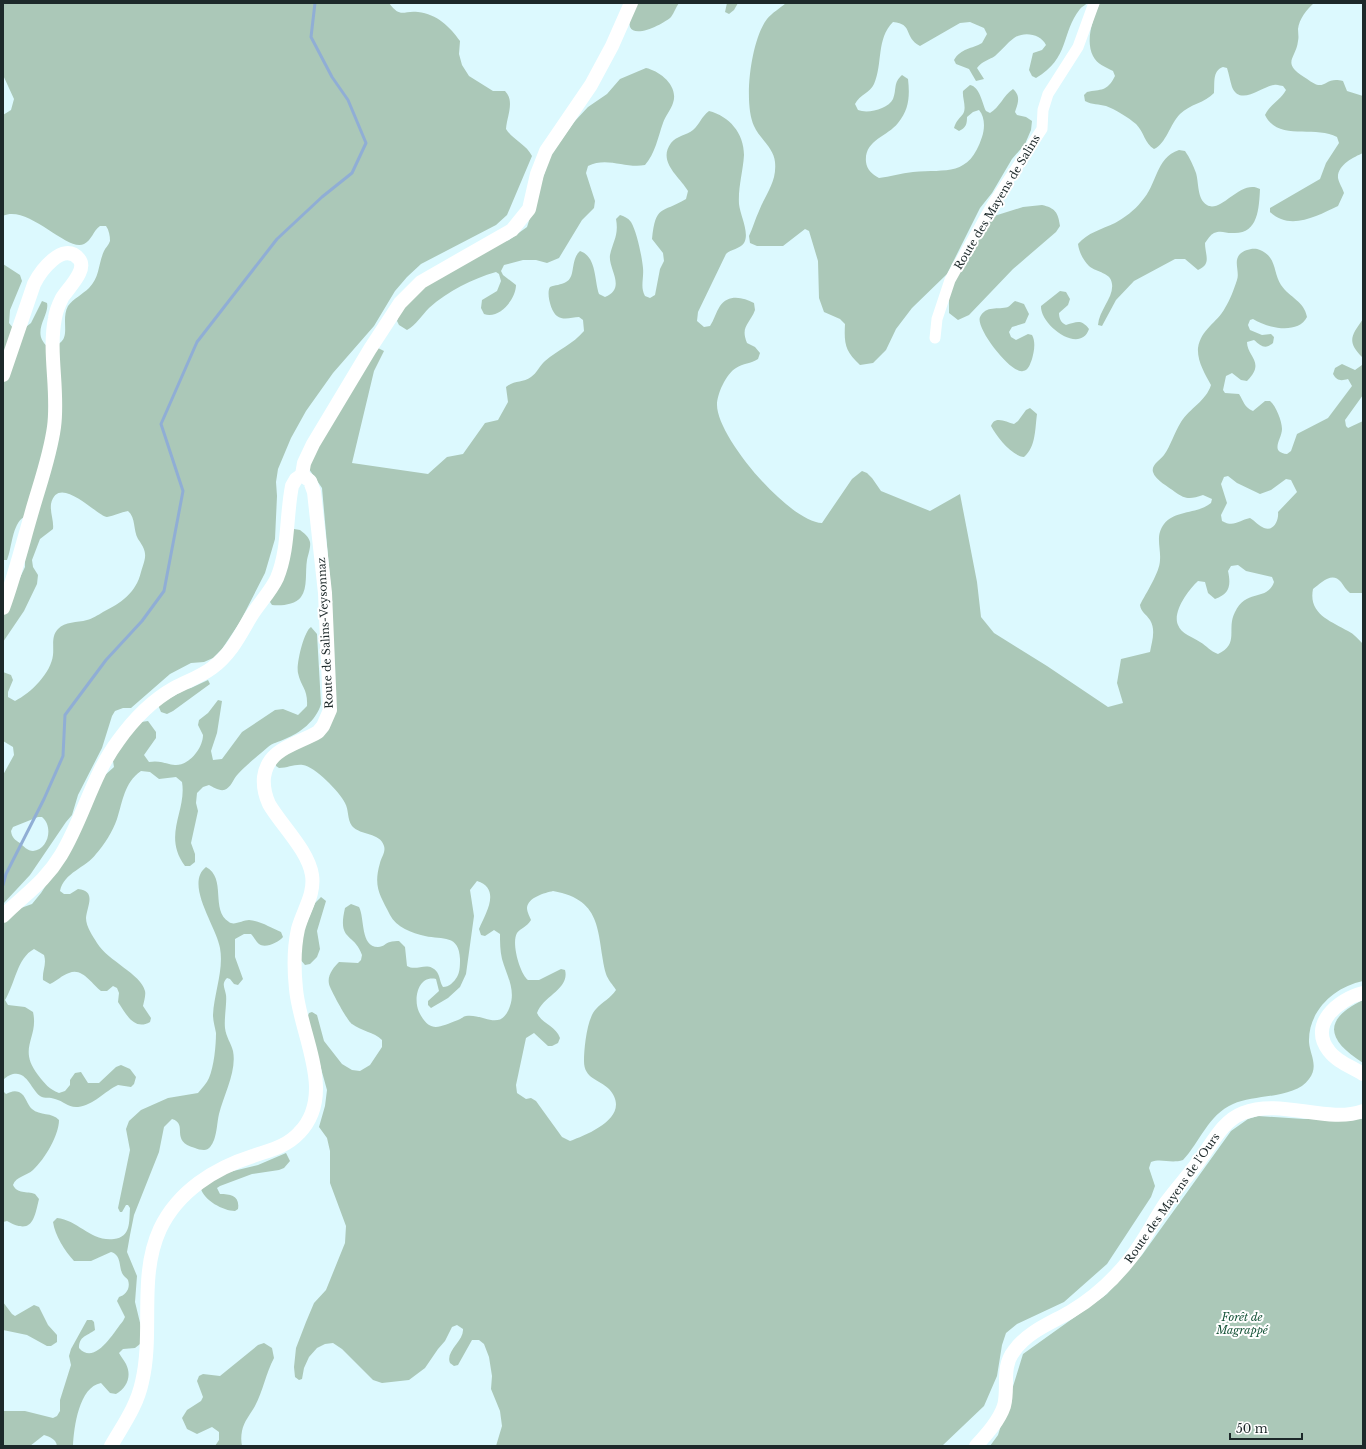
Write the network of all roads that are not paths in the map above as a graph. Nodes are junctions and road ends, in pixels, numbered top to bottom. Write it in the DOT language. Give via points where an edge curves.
graph roads {
  1 [pos="631,3"];
  2 [pos="1094,3"];
  3 [pos="935,338"];
  4 [pos="3,375"];
  5 [pos="302,475"];
  6 [pos="3,608"];
  7 [pos="3,916"];
  8 [pos="1363,993"];
  9 [pos="1363,1074"];
  10 [pos="1363,1110"];
  11 [pos="111,1446"];
  12 [pos="976,1446"];
  1 -- 5 [label="street" via="591,86 546,151 537,174 529,209 523,219 512,230 421,282 400,303 313,444 304,463"];
  2 -- 3 [label="street, Route des Mayens de Salins" via="1078,47 1048,94 1043,110 1042,129 992,206 950,280 936,319"];
  4 -- 6 [label="street" via="39,274 59,256 71,254 77,257 81,261 81,268 63,297 55,318 56,407 51,445"];
  5 -- 7 [label="street" via="292,486 279,573 238,640 226,656 211,669 161,696 131,724 105,760 60,857 41,882"];
  5 -- 11 [label="street, Route de Salins-Veysonnaz" via="310,481 315,498 325,593 330,710 318,732 274,755 267,766 264,784 269,804 304,856 312,875 312,891 297,934 295,979 300,1016 317,1083 316,1096 308,1123 291,1141 211,1174 189,1191 165,1220 155,1242 149,1267 147,1349 142,1382 131,1413"];
  8 -- 9 [label="street" via="1350,997 1335,1008 1327,1016 1322,1031 1326,1046 1333,1055"];
  10 -- 12 [label="street, Route des Mayens de l'Ours" via="1338,1113 1257,1109 1243,1113 1227,1124 1166,1204 1124,1266 1080,1305 1027,1337 1014,1350 1007,1365 1004,1406"];
}
